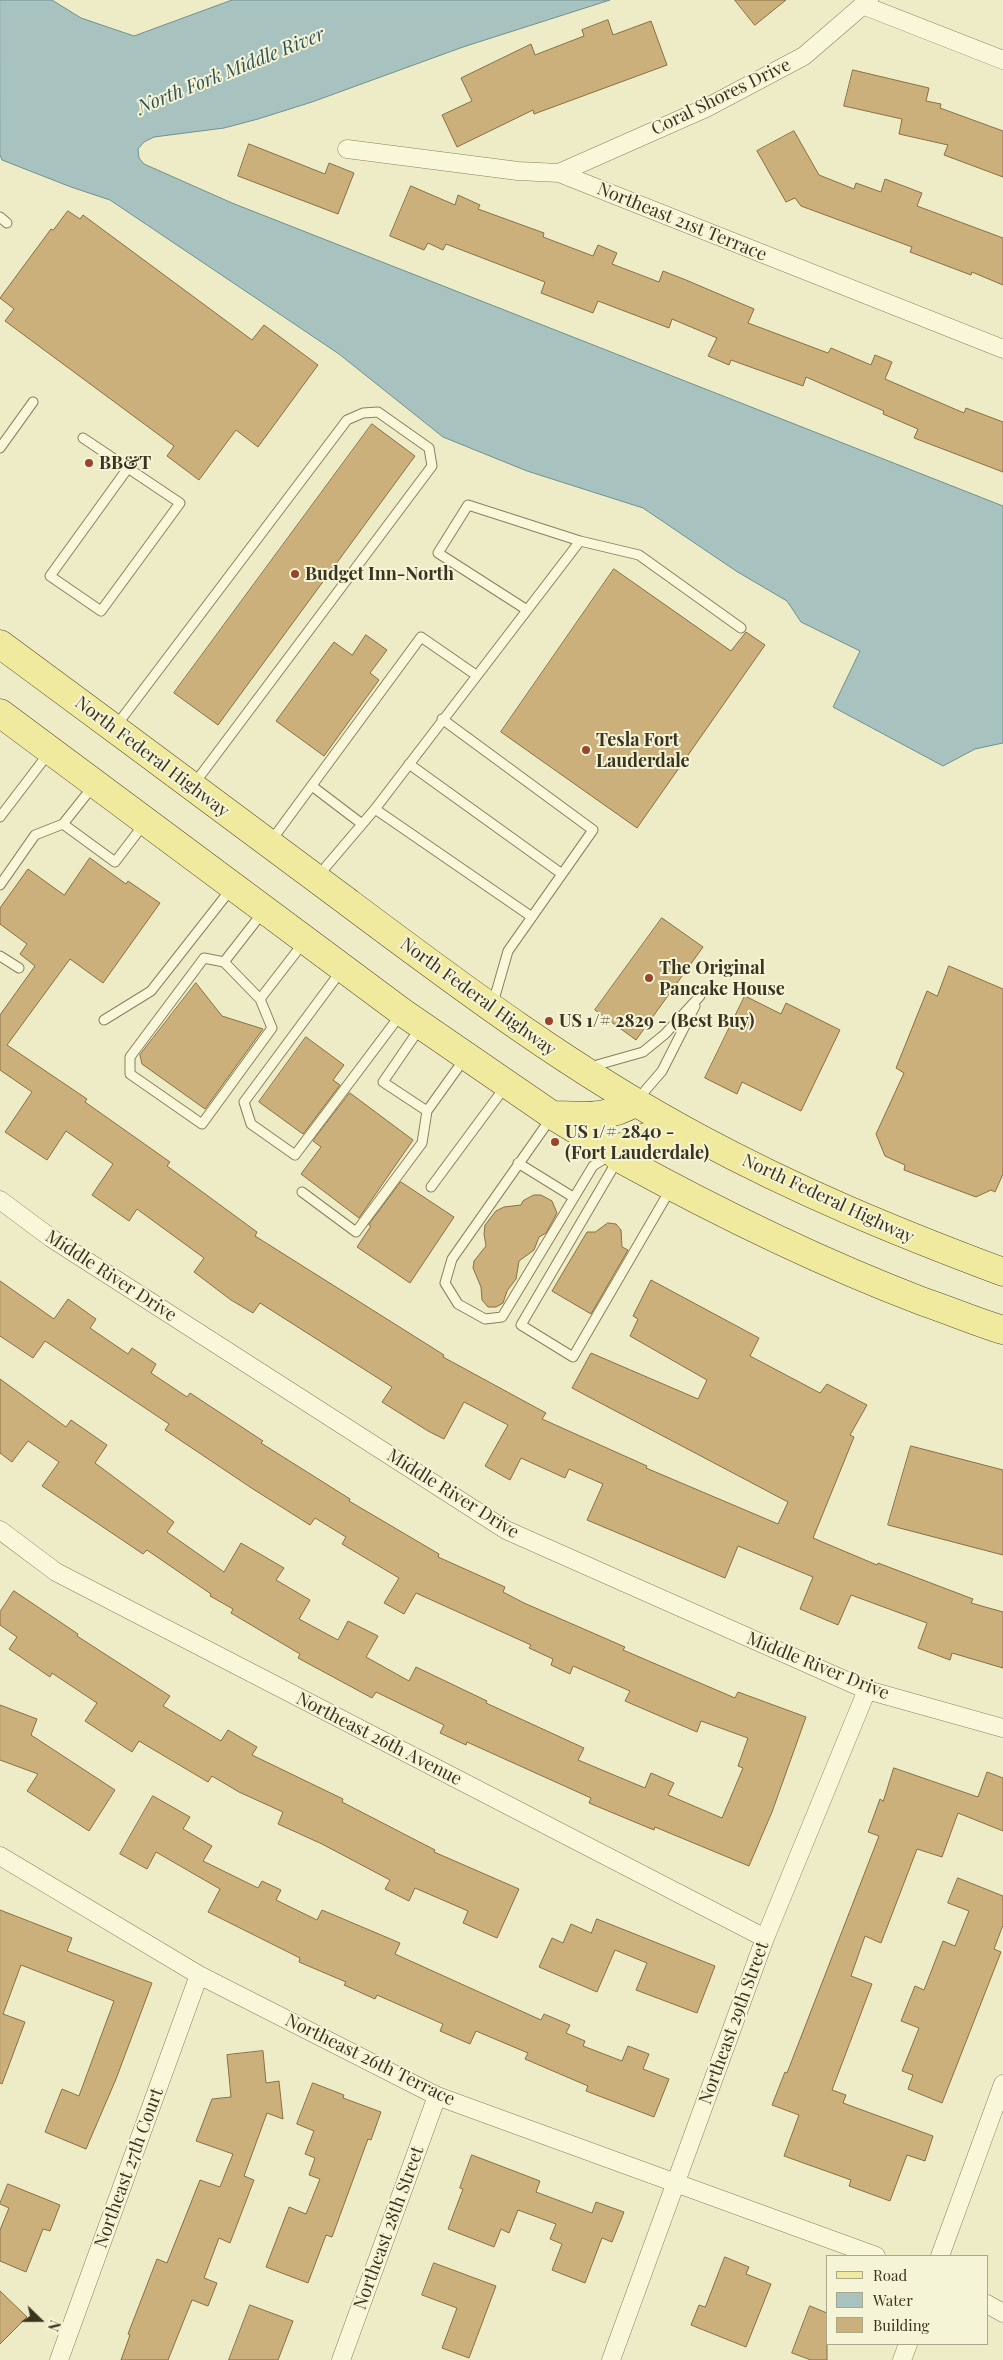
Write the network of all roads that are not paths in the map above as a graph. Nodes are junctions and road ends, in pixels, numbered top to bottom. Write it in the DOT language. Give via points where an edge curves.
graph roads {
  1 [pos="867,3"];
  2 [pos="1003,60"];
  3 [pos="347,148"];
  4 [pos="559,174"];
  5 [pos="1003,349"];
  6 [pos="33,402"];
  7 [pos="82,438"];
  8 [pos="0,448"];
  9 [pos="128,468"];
  10 [pos="580,541"];
  11 [pos="526,610"];
  12 [pos="740,628"];
  13 [pos="0,644"];
  14 [pos="476,675"];
  15 [pos="0,713"];
  16 [pos="442,719"];
  17 [pos="114,728"];
  18 [pos="50,751"];
  19 [pos="409,764"];
  20 [pos="95,784"];
  21 [pos="192,786"];
  22 [pos="312,786"];
  23 [pos="375,809"];
  24 [pos="1,813"];
  25 [pos="146,822"];
  26 [pos="62,824"];
  27 [pos="362,824"];
  28 [pos="269,844"];
  29 [pos="562,874"];
  30 [pos="316,878"];
  31 [pos="0,884"];
  32 [pos="233,887"];
  33 [pos="265,910"];
  34 [pos="532,917"];
  35 [pos="305,940"];
  36 [pos="0,956"];
  37 [pos="224,962"];
  38 [pos="18,968"];
  39 [pos="342,968"];
  40 [pos="260,999"];
  41 [pos="492,1009"];
  42 [pos="412,1019"];
  43 [pos="104,1020"];
  44 [pos="466,1056"];
  45 [pos="582,1069"];
  46 [pos="506,1084"];
  47 [pos="636,1102"];
  48 [pos="427,1112"];
  49 [pos="552,1115"];
  50 [pos="696,1137"];
  51 [pos="616,1155"];
  52 [pos="518,1163"];
  53 [pos="431,1187"];
  54 [pos="672,1188"];
  55 [pos="302,1192"];
  56 [pos="573,1197"];
  57 [pos="0,1200"];
  58 [pos="1001,1268"];
  59 [pos="1003,1330"];
  60 [pos="0,1530"];
  61 [pos="867,1690"];
  62 [pos="1003,1728"];
  63 [pos="0,1856"];
  64 [pos="765,1938"];
  65 [pos="199,1975"];
  66 [pos="1003,2084"];
  67 [pos="437,2096"];
  68 [pos="676,2183"];
  69 [pos="873,2255"];
  70 [pos="940,2255"];
  71 [pos="988,2305"];
  72 [pos="1003,2313"];
  73 [pos="908,2345"];
  74 [pos="59,2360"];
  75 [pos="341,2360"];
  76 [pos="611,2360"];
  77 [pos="902,2360"];
  1 -- 2 [label="street"];
  1 -- 4 [label="street, Coral Shores Drive" via="804,56 706,108"];
  3 -- 4 [label="street, Northeast 21st Terrace"];
  4 -- 5 [label="street, Northeast 21st Terrace"];
  6 -- 8 [label="lane"];
  7 -- 9 [label="lane"];
  9 -- 9 [label="lane" via="180,503 100,611 50,576"];
  10 -- 11 [label="lane"];
  10 -- 11 [label="lane" via="468,504 438,553"];
  10 -- 12 [label="lane" via="639,554"];
  11 -- 14 [label="lane"];
  13 -- 17 [label="main road, North Federal Highway"];
  14 -- 16 [label="lane"];
  14 -- 22 [label="lane" via="421,638"];
  15 -- 18 [label="main road"];
  16 -- 19 [label="lane"];
  16 -- 29 [label="lane" via="593,830"];
  17 -- 21 [label="main road, North Federal Highway"];
  17 -- 21 [label="lane" via="348,420 363,413 378,412 429,448 432,466"];
  18 -- 20 [label="main road"];
  18 -- 24 [label="lane"];
  19 -- 23 [label="lane"];
  19 -- 29 [label="lane"];
  20 -- 25 [label="main road"];
  20 -- 26 [label="lane"];
  21 -- 28 [label="main road, North Federal Highway"];
  22 -- 27 [label="lane"];
  22 -- 28 [label="lane"];
  23 -- 27 [label="lane"];
  23 -- 34 [label="lane"];
  25 -- 26 [label="lane" via="115,862"];
  25 -- 32 [label="main road"];
  26 -- 31 [label="lane" via="35,835"];
  27 -- 30 [label="lane"];
  28 -- 30 [label="main road, North Federal Highway"];
  29 -- 34 [label="lane"];
  30 -- 41 [label="main road, North Federal Highway"];
  32 -- 33 [label="main road"];
  32 -- 43 [label="lane" via="150,991"];
  33 -- 35 [label="main road"];
  33 -- 37 [label="lane"];
  34 -- 41 [label="lane" via="508,951"];
  35 -- 39 [label="main road"];
  35 -- 40 [label="lane"];
  36 -- 38 [label="lane"];
  37 -- 40 [label="lane"];
  37 -- 40 [label="lane" via="204,958 130,1057 130,1074 202,1124 272,1028"];
  39 -- 42 [label="main road"];
  39 -- 42 [label="lane" via="244,1102 251,1124 295,1155"];
  41 -- 45 [label="main road, North Federal Highway"];
  42 -- 44 [label="main road"];
  42 -- 48 [label="lane" via="383,1082"];
  44 -- 46 [label="main road"];
  44 -- 48 [label="lane"];
  45 -- 47 [label="main road, North Federal Highway"];
  45 -- 47 [label="lane" via="643,1052 665,1034 700,996 662,1071"];
  46 -- 49 [label="main road"];
  46 -- 53 [label="lane"];
  47 -- 49 [label="main road" via="620,1112 594,1117"];
  47 -- 50 [label="main road, North Federal Highway"];
  48 -- 55 [label="lane" via="422,1143 356,1232"];
  49 -- 51 [label="main road"];
  49 -- 52 [label="lane"];
  50 -- 51 [label="main road" via="662,1133 640,1138"];
  50 -- 58 [label="main road, North Federal Highway" via="845,1210 922,1242"];
  51 -- 54 [label="main road"];
  51 -- 54 [label="lane" via="521,1325 573,1357"];
  51 -- 56 [label="lane" via="593,1166"];
  52 -- 56 [label="lane"];
  52 -- 56 [label="lane" via="452,1258 445,1283 458,1304 485,1319 502,1317"];
  54 -- 59 [label="main road" via="895,1291"];
  57 -- 61 [label="street, Middle River Drive" via="51,1238 506,1530"];
  60 -- 64 [label="street, Northeast 26th Avenue" via="56,1572"];
  61 -- 62 [label="street, Middle River Drive"];
  61 -- 64 [label="street, Northeast 29th Street"];
  63 -- 65 [label="street, Northeast 26th Terrace"];
  64 -- 68 [label="street, Northeast 29th Street"];
  65 -- 67 [label="street, Northeast 26th Terrace"];
  65 -- 74 [label="street, Northeast 27th Court"];
  66 -- 70 [label="street"];
  67 -- 68 [label="street, Northeast 26th Terrace"];
  67 -- 75 [label="street, Northeast 28th Street"];
  68 -- 69 [label="street, Northeast 26th Terrace"];
  68 -- 76 [label="street, Northeast 29th Street"];
  71 -- 72 [label="street"];
  73 -- 77 [label="street"];
}
